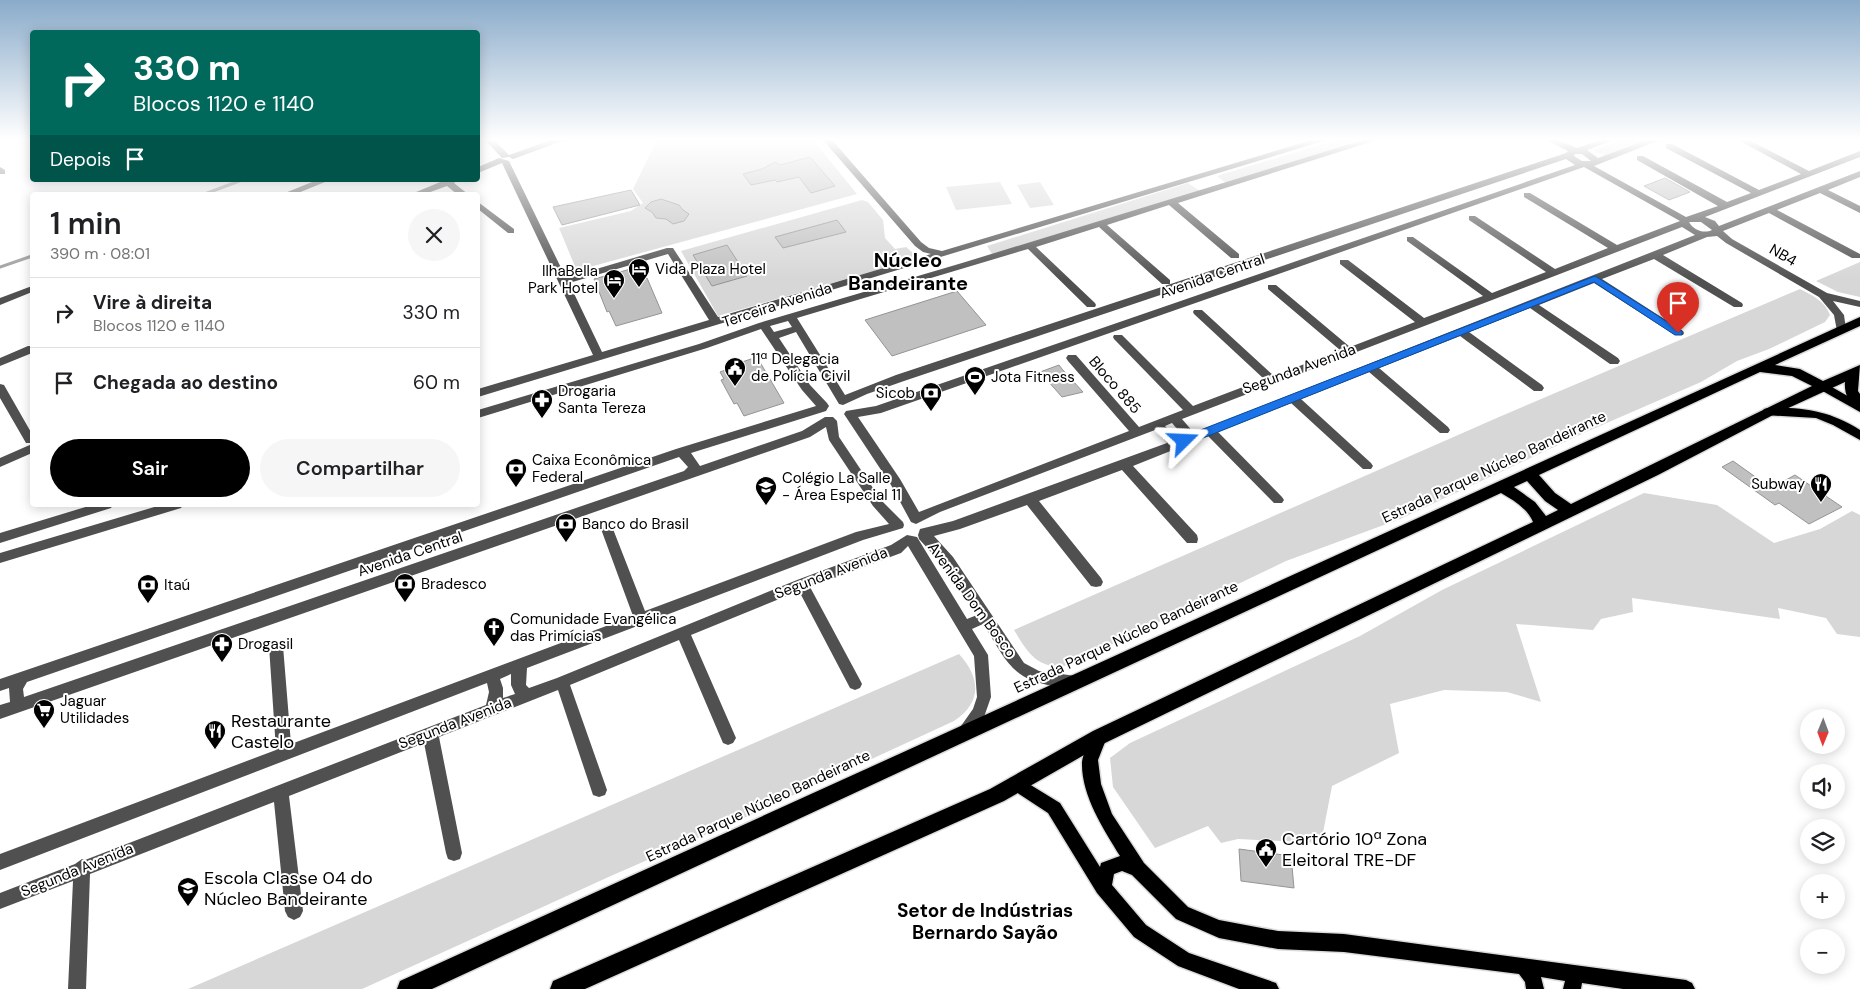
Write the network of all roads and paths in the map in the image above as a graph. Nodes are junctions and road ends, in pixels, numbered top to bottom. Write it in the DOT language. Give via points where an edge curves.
graph roads {
  1 [pos="309,186"];
  2 [pos="437,186"];
  3 [pos="518,186"];
  4 [pos="867,186"];
  5 [pos="1172,186"];
  6 [pos="1202,186"];
  7 [pos="1223,186"];
  8 [pos="1473,186"];
  9 [pos="1524,186"];
  10 [pos="1630,186"];
  11 [pos="1690,186"];
  12 [pos="1744,186"];
  13 [pos="1775,186"];
  14 [pos="1828,186"];
  15 [pos="1820,189"];
  16 [pos="1207,191"];
  17 [pos="293,192"];
  18 [pos="422,192"];
  19 [pos="1757,193"];
  20 [pos="1527,195"];
  21 [pos="1171,202"];
  22 [pos="1726,206"];
  23 [pos="480,208"];
  24 [pos="1768,209"];
  25 [pos="1860,210"];
  26 [pos="1472,218"];
  27 [pos="1689,220"];
  28 [pos="1100,223"];
  29 [pos="1360,224"];
  30 [pos="1345,229"];
  31 [pos="510,231"];
  32 [pos="1712,233"];
  33 [pos="1383,235"];
  34 [pos="1410,239"];
  35 [pos="1361,242"];
  36 [pos="918,244"];
  37 [pos="976,245"];
  38 [pos="1029,245"];
  39 [pos="1616,249"];
  40 [pos="956,250"];
  41 [pos="944,253"];
  42 [pos="1655,255"];
  43 [pos="993,256"];
  44 [pos="1236,256"];
  45 [pos="1856,256"];
  46 [pos="919,260"];
  47 [pos="1344,262"];
  48 [pos="966,265"];
  49 [pos="1553,272"];
  50 [pos="1595,279"];
  51 [pos="562,282"];
  52 [pos="1166,282"];
  53 [pos="1272,287"];
  54 [pos="30,291"];
  55 [pos="1823,295"];
  56 [pos="1491,297"];
  57 [pos="0,302"];
  58 [pos="1473,304"];
  59 [pos="1531,304"];
  60 [pos="1860,304"];
  61 [pos="1738,305"];
  62 [pos="1093,309"];
  63 [pos="1108,309"];
  64 [pos="1198,312"];
  65 [pos="1511,312"];
  66 [pos="790,317"];
  67 [pos="1494,319"];
  68 [pos="1860,321"];
  69 [pos="716,322"];
  70 [pos="1124,323"];
  71 [pos="1423,323"];
  72 [pos="764,325"];
  73 [pos="692,328"];
  74 [pos="800,328"];
  75 [pos="1841,329"];
  76 [pos="1114,332"];
  77 [pos="1461,332"];
  78 [pos="1678,333"];
  79 [pos="670,335"];
  80 [pos="773,336"];
  81 [pos="703,346"];
  82 [pos="30,350"];
  83 [pos="1348,351"];
  84 [pos="679,354"];
  85 [pos="599,356"];
  86 [pos="1072,358"];
  87 [pos="1614,360"];
  88 [pos="0,362"];
  89 [pos="1370,368"];
  90 [pos="1757,368"];
  91 [pos="1856,371"];
  92 [pos="1272,380"];
  93 [pos="1824,386"];
  94 [pos="0,388"];
  95 [pos="1538,388"];
  96 [pos="480,392"];
  97 [pos="1294,399"];
  98 [pos="843,401"];
  99 [pos="1860,406"];
  100 [pos="1190,410"];
  101 [pos="1768,412"];
  102 [pos="480,413"];
  103 [pos="826,414"];
  104 [pos="850,414"];
  105 [pos="1173,417"];
  106 [pos="1156,424"];
  107 [pos="1444,430"];
  108 [pos="1136,431"];
  109 [pos="1210,431"];
  110 [pos="1860,436"];
  111 [pos="1192,438"];
  112 [pos="30,442"];
  113 [pos="30,445"];
  114 [pos="1175,445"];
  115 [pos="680,452"];
  116 [pos="0,462"];
  117 [pos="1124,465"];
  118 [pos="1367,466"];
  119 [pos="1529,473"];
  120 [pos="689,474"];
  121 [pos="1501,486"];
  122 [pos="1030,499"];
  123 [pos="1278,500"];
  124 [pos="101,507"];
  125 [pos="170,507"];
  126 [pos="1569,510"];
  127 [pos="916,519"];
  128 [pos="1541,523"];
  129 [pos="897,526"];
  130 [pos="607,529"];
  131 [pos="917,537"];
  132 [pos="0,538"];
  133 [pos="1192,539"];
  134 [pos="0,558"];
  135 [pos="1096,582"];
  136 [pos="802,584"];
  137 [pos="986,617"];
  138 [pos="641,618"];
  139 [pos="964,626"];
  140 [pos="683,632"];
  141 [pos="276,646"];
  142 [pos="521,664"];
  143 [pos="491,676"];
  144 [pos="22,678"];
  145 [pos="562,682"];
  146 [pos="1076,682"];
  147 [pos="855,684"];
  148 [pos="0,685"];
  149 [pos="527,695"];
  150 [pos="21,704"];
  151 [pos="492,709"];
  152 [pos="0,712"];
  153 [pos="430,732"];
  154 [pos="964,734"];
  155 [pos="1099,737"];
  156 [pos="728,738"];
  157 [pos="284,755"];
  158 [pos="1016,783"];
  159 [pos="281,790"];
  160 [pos="599,790"];
  161 [pos="454,853"];
  162 [pos="0,862"];
  163 [pos="82,867"];
  164 [pos="1138,869"];
  165 [pos="1103,887"];
  166 [pos="0,901"];
  167 [pos="294,911"];
  168 [pos="1524,966"];
  169 [pos="1573,981"];
  170 [pos="77,989"];
  171 [pos="408,989"];
  172 [pos="561,989"];
  173 [pos="1270,989"];
  174 [pos="1535,989"];
  175 [pos="1686,989"];
  1 -- 17 [label="street"];
  2 -- 18 [label="street"];
  3 -- 51 [label="street"];
  4 -- 36 [label="street"];
  5 -- 37 [label="street, Terceira Avenida"];
  6 -- 16 [label="street"];
  7 -- 16 [label="street, Terceira Avenida"];
  8 -- 29 [label="street, Avenida Central"];
  9 -- 33 [label="street, Avenida Central"];
  10 -- 27 [label="street"];
  11 -- 22 [label="street"];
  12 -- 19 [label="street"];
  13 -- 19 [label="street, Segunda Avenida"];
  14 -- 15 [label="street, Segunda Avenida"];
  15 -- 24 [label="street, Segunda Avenida"];
  15 -- 25 [label="street"];
  16 -- 21 [label="street, Terceira Avenida"];
  19 -- 22 [label="street, Segunda Avenida"];
  20 -- 39 [label="street"];
  21 -- 28 [label="street, Terceira Avenida"];
  21 -- 44 [label="street"];
  22 -- 27 [label="street, Segunda Avenida"];
  23 -- 31 [label="street"];
  24 -- 32 [label="street, Segunda Avenida"];
  24 -- 45 [label="street"];
  26 -- 49 [label="street"];
  27 -- 32 [label="street" via="1694,232"];
  27 -- 32 [label="street" via="1710,222"];
  27 -- 39 [label="street, Segunda Avenida"];
  28 -- 38 [label="street, Terceira Avenida"];
  28 -- 52 [label="street"];
  29 -- 30 [label="street, Avenida Central"];
  29 -- 33 [label="street" via="1370,233"];
  30 -- 35 [label="street" via="1357,234"];
  30 -- 63 [label="street, Avenida Central"];
  32 -- 42 [label="street, Segunda Avenida"];
  32 -- 55 [label="street, NB4"];
  33 -- 35 [label="street, Avenida Central"];
  34 -- 56 [label="street"];
  35 -- 70 [label="street, Avenida Central"];
  36 -- 41 [label="street" via="926,250"];
  36 -- 46 [label="street" via="921,251"];
  37 -- 40 [label="street, Terceira Avenida"];
  37 -- 43 [label="street" via="982,254"];
  38 -- 43 [label="street, Terceira Avenida"];
  38 -- 62 [label="street"];
  39 -- 49 [label="street, Segunda Avenida"];
  40 -- 41 [label="street, Terceira Avenida"];
  40 -- 48 [label="street" via="968,258"];
  41 -- 46 [label="street, Terceira Avenida"];
  42 -- 50 [label="street, Segunda Avenida"];
  42 -- 61 [label="street"];
  43 -- 48 [label="street, Terceira Avenida"];
  46 -- 69 [label="street, Terceira Avenida"];
  47 -- 71 [label="street"];
  48 -- 66 [label="street, Terceira Avenida"];
  49 -- 56 [label="street, Segunda Avenida"];
  50 -- 59 [label="street, Segunda Avenida"];
  50 -- 78 [label="street"];
  51 -- 69 [label="street" via="670,250"];
  51 -- 85 [label="street"];
  53 -- 83 [label="street"];
  54 -- 57 [label="street"];
  55 -- 60 [label="street, NB4"];
  55 -- 75 [label="street, NB4" via="1839,315"];
  56 -- 58 [label="street, Segunda Avenida"];
  56 -- 65 [label="street" via="1492,303"];
  58 -- 67 [label="street" via="1488,311"];
  58 -- 71 [label="street, Segunda Avenida"];
  59 -- 65 [label="street, Segunda Avenida"];
  59 -- 87 [label="street"];
  62 -- 63 [label="street, Avenida Central"];
  62 -- 76 [label="street"];
  62 -- 98 [label="street, Avenida Central"];
  63 -- 70 [label="street"];
  64 -- 92 [label="street"];
  65 -- 67 [label="street, Segunda Avenida"];
  66 -- 72 [label="street, Terceira Avenida"];
  66 -- 74 [label="street"];
  67 -- 77 [label="street, Segunda Avenida"];
  68 -- 75 [label="highway, Estrada Parque Núcleo Bandeirante"];
  69 -- 73 [label="street, Terceira Avenida"];
  70 -- 76 [label="street, Avenida Central"];
  71 -- 83 [label="street, Segunda Avenida"];
  72 -- 80 [label="street"];
  72 -- 81 [label="street, Terceira Avenida"];
  73 -- 79 [label="street, Terceira Avenida"];
  73 -- 81 [label="street"];
  74 -- 80 [label="street"];
  74 -- 98 [label="street"];
  75 -- 90 [label="highway, Estrada Parque Núcleo Bandeirante"];
  76 -- 100 [label="street"];
  76 -- 104 [label="street, Avenida Central" via="877,410"];
  77 -- 89 [label="street, Segunda Avenida"];
  77 -- 95 [label="street"];
  79 -- 84 [label="street" via="676,340"];
  79 -- 85 [label="street, Terceira Avenida"];
  80 -- 103 [label="street"];
  81 -- 84 [label="street, Terceira Avenida"];
  82 -- 88 [label="street"];
  83 -- 92 [label="street, Segunda Avenida"];
  84 -- 102 [label="street, Terceira Avenida"];
  85 -- 96 [label="street, Terceira Avenida"];
  86 -- 108 [label="street, Bloco 885"];
  89 -- 97 [label="street, Segunda Avenida"];
  89 -- 107 [label="street"];
  90 -- 93 [label="highway" via="1795,372"];
  90 -- 119 [label="highway, Estrada Parque Núcleo Bandeirante"];
  91 -- 93 [label="highway"];
  91 -- 99 [label="highway" via="1851,392"];
  92 -- 100 [label="street, Segunda Avenida"];
  93 -- 99 [label="main road"];
  93 -- 101 [label="highway"];
  94 -- 112 [label="street"];
  97 -- 109 [label="street, Segunda Avenida"];
  97 -- 118 [label="street"];
  98 -- 103 [label="street" via="832,401"];
  98 -- 104 [label="street" via="851,409"];
  100 -- 105 [label="street, Segunda Avenida"];
  101 -- 110 [label="main road" via="1812,412"];
  101 -- 126 [label="highway"];
  103 -- 104 [label="street" via="841,420"];
  103 -- 115 [label="street, Avenida Central"];
  103 -- 120 [label="street, Avenida Central" via="806,434"];
  103 -- 129 [label="street" via="833,437 877,503"];
  104 -- 127 [label="street" via="896,482"];
  105 -- 106 [label="street, Segunda Avenida"];
  105 -- 111 [label="street"];
  106 -- 108 [label="street, Segunda Avenida"];
  106 -- 114 [label="street"];
  108 -- 127 [label="street, Segunda Avenida"];
  109 -- 111 [label="street, Segunda Avenida"];
  109 -- 123 [label="street"];
  111 -- 114 [label="street, Segunda Avenida"];
  113 -- 116 [label="street"];
  114 -- 117 [label="street, Segunda Avenida"];
  115 -- 120 [label="street" via="694,467"];
  115 -- 144 [label="street, Avenida Central"];
  117 -- 122 [label="street, Segunda Avenida"];
  117 -- 133 [label="street"];
  119 -- 121 [label="highway, Estrada Parque Núcleo Bandeirante"];
  119 -- 126 [label="highway" via="1550,497"];
  120 -- 150 [label="street, Avenida Central"];
  121 -- 128 [label="highway" via="1526,501"];
  121 -- 146 [label="highway, Estrada Parque Núcleo Bandeirante"];
  122 -- 131 [label="street, Segunda Avenida"];
  122 -- 135 [label="street"];
  124 -- 132 [label="street"];
  125 -- 134 [label="street"];
  126 -- 128 [label="highway"];
  127 -- 129 [label="street, Segunda Avenida" via="906,519"];
  127 -- 131 [label="street" via="925,527"];
  128 -- 155 [label="highway"];
  129 -- 131 [label="street" via="898,536"];
  129 -- 138 [label="street, Segunda Avenida" via="861,536"];
  130 -- 138 [label="street"];
  131 -- 136 [label="street, Segunda Avenida" via="896,549"];
  131 -- 137 [label="street, Avenida Dom Bosco" via="940,550"];
  131 -- 139 [label="street, Avenida Dom Bosco"];
  136 -- 140 [label="street, Segunda Avenida"];
  136 -- 147 [label="street"];
  137 -- 139 [label="street"];
  137 -- 146 [label="street, Avenida Dom Bosco" via="1019,667 1045,679"];
  138 -- 142 [label="street, Segunda Avenida"];
  139 -- 154 [label="street, Avenida Dom Bosco" via="982,656 984,684 984,697"];
  140 -- 145 [label="street, Segunda Avenida"];
  140 -- 156 [label="street"];
  141 -- 157 [label="street"];
  142 -- 143 [label="street, Segunda Avenida"];
  142 -- 149 [label="street" via="518,684 522,693"];
  143 -- 151 [label="street" via="497,693"];
  143 -- 157 [label="street, Segunda Avenida"];
  144 -- 148 [label="street, Avenida Central"];
  144 -- 150 [label="street" via="16,689 17,702"];
  145 -- 149 [label="street, Segunda Avenida"];
  145 -- 160 [label="street"];
  146 -- 154 [label="highway, Estrada Parque Núcleo Bandeirante"];
  149 -- 151 [label="street, Segunda Avenida"];
  150 -- 152 [label="street, Avenida Central"];
  151 -- 153 [label="street, Segunda Avenida"];
  153 -- 159 [label="street, Segunda Avenida"];
  153 -- 161 [label="street"];
  154 -- 171 [label="highway, Estrada Parque Núcleo Bandeirante"];
  155 -- 158 [label="highway"];
  155 -- 164 [label="main road" via="1090,760 1093,784 1106,818"];
  157 -- 162 [label="street, Segunda Avenida"];
  158 -- 165 [label="main road" via="1054,808"];
  158 -- 172 [label="highway" via="988,799"];
  159 -- 163 [label="street, Segunda Avenida"];
  159 -- 167 [label="street"];
  163 -- 166 [label="street, Segunda Avenida"];
  163 -- 170 [label="street"];
  164 -- 165 [label="main road" via="1122,862 1107,869"];
  164 -- 168 [label="main road" via="1182,913 1219,929 1278,940 1344,943"];
  165 -- 173 [label="main road" via="1140,931 1184,960"];
  168 -- 169 [label="main road"];
  168 -- 174 [label="main road" via="1533,979"];
  169 -- 175 [label="main road"];
}
